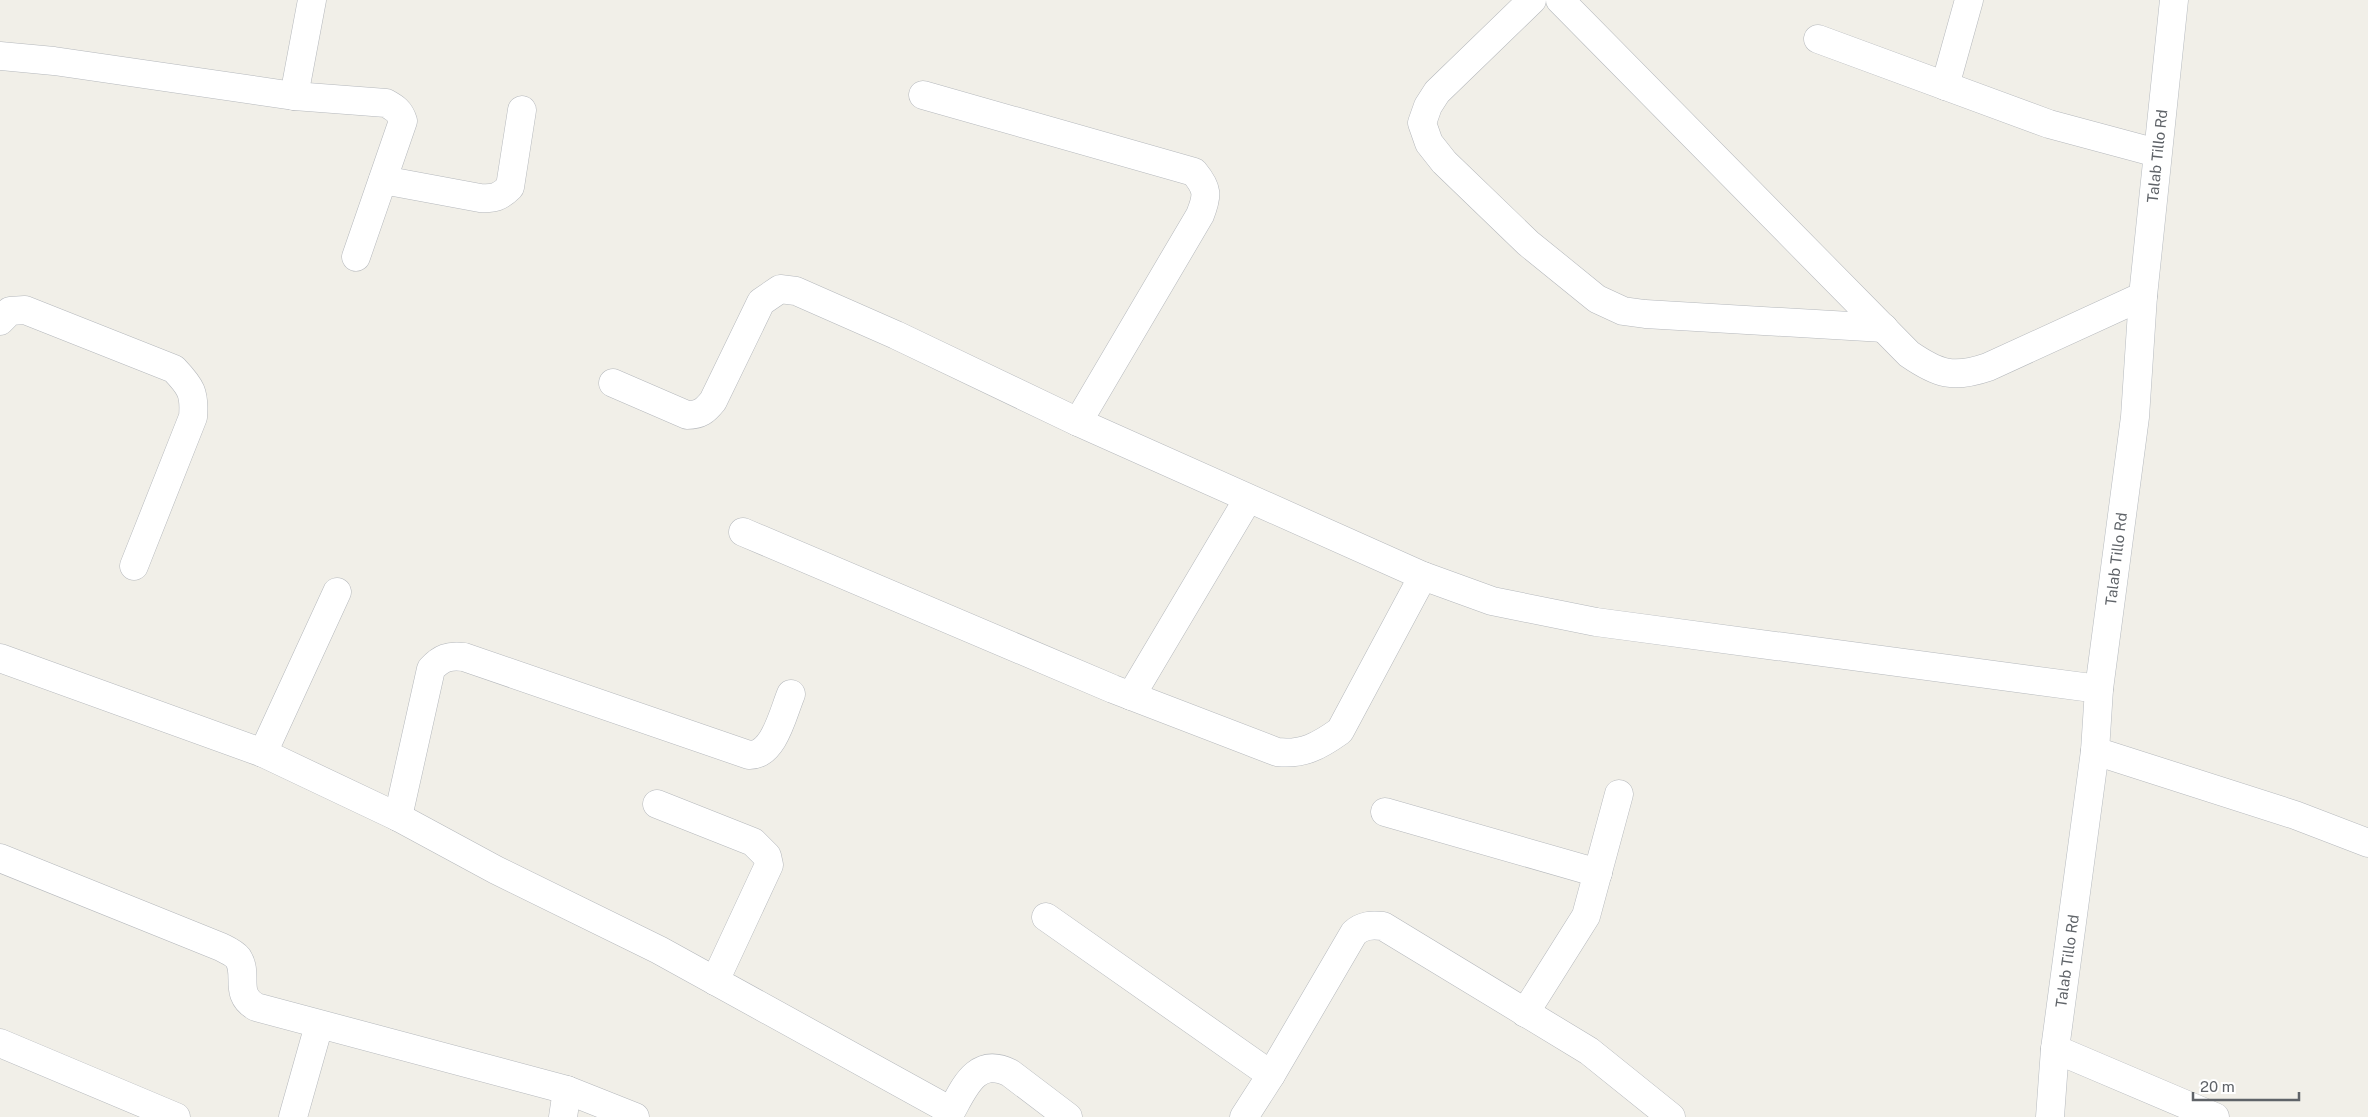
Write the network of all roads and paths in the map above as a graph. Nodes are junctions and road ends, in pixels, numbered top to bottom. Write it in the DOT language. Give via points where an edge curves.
graph roads {
  1 [pos="312,0"];
  2 [pos="1532,0"];
  3 [pos="1560,0"];
  4 [pos="1969,0"];
  5 [pos="2174,0"];
  6 [pos="1818,39"];
  7 [pos="0,56"];
  8 [pos="1945,86"];
  9 [pos="923,95"];
  10 [pos="294,96"];
  11 [pos="522,110"];
  12 [pos="2157,153"];
  13 [pos="383,180"];
  14 [pos="356,257"];
  15 [pos="2143,296"];
  16 [pos="0,321"];
  17 [pos="1884,328"];
  18 [pos="614,383"];
  19 [pos="1078,422"];
  20 [pos="1248,498"];
  21 [pos="744,532"];
  22 [pos="134,566"];
  23 [pos="1423,576"];
  24 [pos="337,592"];
  25 [pos="0,658"];
  26 [pos="2099,690"];
  27 [pos="790,694"];
  28 [pos="1131,696"];
  29 [pos="2095,751"];
  30 [pos="262,753"];
  31 [pos="1619,794"];
  32 [pos="657,804"];
  33 [pos="1385,812"];
  34 [pos="398,817"];
  35 [pos="2368,843"];
  36 [pos="0,858"];
  37 [pos="1598,873"];
  38 [pos="1046,917"];
  39 [pos="715,981"];
  40 [pos="1525,1013"];
  41 [pos="319,1024"];
  42 [pos="0,1043"];
  43 [pos="2055,1049"];
  44 [pos="1271,1075"];
  45 [pos="567,1090"];
  46 [pos="949,1114"];
  47 [pos="176,1117"];
  48 [pos="293,1117"];
  49 [pos="563,1117"];
  50 [pos="635,1117"];
  51 [pos="1068,1117"];
  52 [pos="1244,1117"];
  53 [pos="1671,1117"];
  54 [pos="2050,1117"];
  55 [pos="2215,1117"];
  1 -- 10 [label="street"];
  2 -- 17 [label="street" via="1437,92 1422,123 1429,143 1444,162 1528,243 1597,299 1623,311"];
  3 -- 17 [label="street"];
  4 -- 8 [label="street"];
  5 -- 12 [label="street, Talab Tillo Rd"];
  6 -- 8 [label="street"];
  7 -- 10 [label="street"];
  8 -- 12 [label="street" via="2049,124"];
  9 -- 19 [label="street" via="1194,172 1205,185 1206,200 1200,215"];
  10 -- 13 [label="street" via="386,103 400,113 403,121"];
  11 -- 13 [label="street" via="510,187 502,196 480,198"];
  12 -- 15 [label="street, Talab Tillo Rd"];
  13 -- 14 [label="street"];
  15 -- 17 [label="street" via="1969,373 1947,374 1930,368 1909,354"];
  15 -- 26 [label="street, Talab Tillo Rd" via="2134,417"];
  16 -- 22 [label="street" via="10,312 25,310 174,370 190,386 195,400 193,417"];
  18 -- 19 [label="street" via="687,415 698,415 713,401 760,302 780,289 796,291 887,331"];
  19 -- 20 [label="street"];
  20 -- 23 [label="street"];
  20 -- 28 [label="street"];
  21 -- 28 [label="street"];
  23 -- 26 [label="street" via="1492,601 1596,622"];
  23 -- 28 [label="street" via="1340,731 1322,745 1292,754 1277,752"];
  24 -- 30 [label="street"];
  25 -- 30 [label="street"];
  26 -- 29 [label="street, Talab Tillo Rd"];
  27 -- 34 [label="street" via="770,744 763,752 749,755 464,657 451,656 439,660 431,669"];
  29 -- 35 [label="street" via="2295,814"];
  29 -- 43 [label="street, Talab Tillo Rd"];
  30 -- 34 [label="street"];
  31 -- 37 [label="street"];
  32 -- 39 [label="street" via="752,842 767,856 770,865"];
  33 -- 37 [label="street"];
  34 -- 39 [label="street"];
  36 -- 41 [label="street" via="221,947 238,958 242,988 249,1004"];
  37 -- 40 [label="street" via="1582,924"];
  38 -- 44 [label="street"];
  39 -- 46 [label="street"];
  40 -- 44 [label="street" via="1384,926 1372,925 1354,933"];
  40 -- 53 [label="street" via="1589,1051"];
  41 -- 45 [label="street"];
  41 -- 48 [label="street"];
  42 -- 47 [label="street"];
  43 -- 54 [label="street, Talab Tillo Rd"];
  43 -- 55 [label="street"];
  44 -- 52 [label="street"];
  45 -- 49 [label="street"];
  45 -- 50 [label="street"];
  46 -- 51 [label="street" via="972,1076 990,1067 1010,1073"];
}
